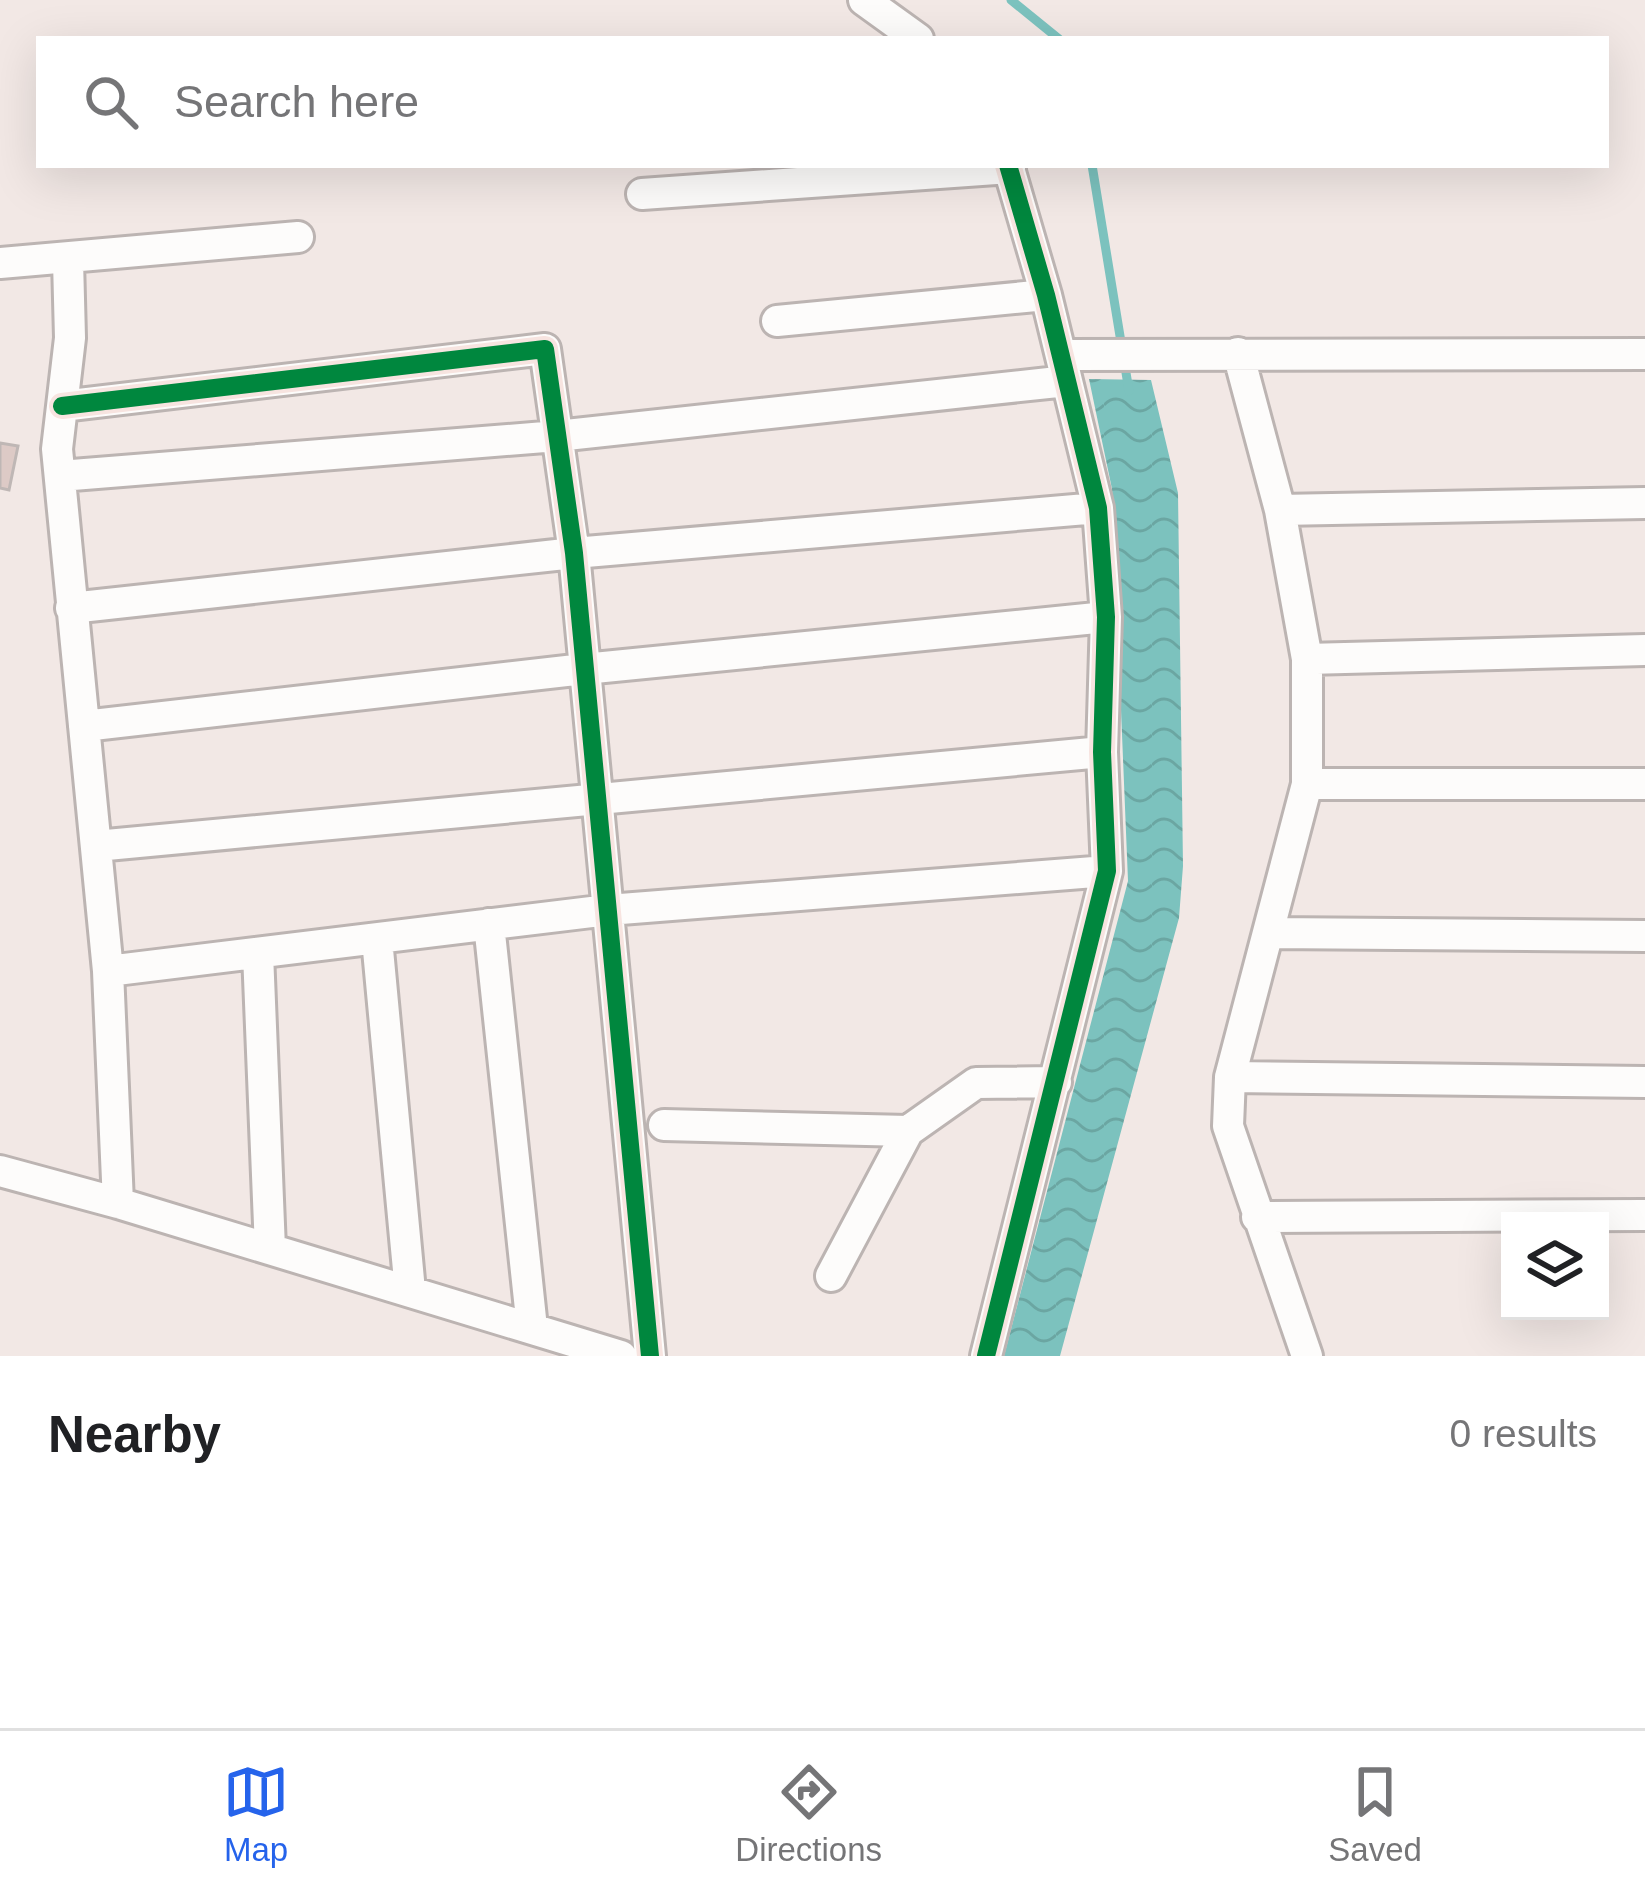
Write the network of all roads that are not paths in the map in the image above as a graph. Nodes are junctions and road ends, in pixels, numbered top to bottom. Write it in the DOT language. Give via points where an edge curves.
graph roads {
  1 [pos="864,0"];
  2 [pos="908,36"];
  3 [pos="983,168"];
  4 [pos="1010,168"];
  5 [pos="643,194"];
  6 [pos="298,237"];
  7 [pos="68,260"];
  8 [pos="0,263"];
  9 [pos="1046,296"];
  10 [pos="777,320"];
  11 [pos="1238,353"];
  12 [pos="1645,354"];
  13 [pos="1064,368"];
  14 [pos="62,406"];
  15 [pos="557,436"];
  16 [pos="60,476"];
  17 [pos="1645,503"];
  18 [pos="1098,508"];
  19 [pos="1280,510"];
  20 [pos="574,553"];
  21 [pos="70,608"];
  22 [pos="1106,616"];
  23 [pos="1645,650"];
  24 [pos="1307,659"];
  25 [pos="584,669"];
  26 [pos="84,726"];
  27 [pos="1102,752"];
  28 [pos="1307,784"];
  29 [pos="1645,784"];
  30 [pos="596,800"];
  31 [pos="96,846"];
  32 [pos="1106,871"];
  33 [pos="608,910"];
  34 [pos="489,924"];
  35 [pos="1268,933"];
  36 [pos="1645,936"];
  37 [pos="377,939"];
  38 [pos="258,953"];
  39 [pos="108,970"];
  40 [pos="1231,1077"];
  41 [pos="1056,1082"];
  42 [pos="1645,1082"];
  43 [pos="664,1125"];
  44 [pos="908,1131"];
  45 [pos="0,1171"];
  46 [pos="118,1203"];
  47 [pos="1645,1215"];
  48 [pos="1257,1216"];
  49 [pos="270,1249"];
  50 [pos="831,1276"];
  51 [pos="410,1292"];
  52 [pos="532,1328"];
  53 [pos="621,1356"];
  54 [pos="650,1356"];
  55 [pos="986,1356"];
  56 [pos="1307,1356"];
  1 -- 2 [label="street"];
  3 -- 5 [label="street"];
  4 -- 9 [label="street"];
  6 -- 7 [label="street"];
  7 -- 8 [label="street"];
  7 -- 14 [label="street"];
  9 -- 10 [label="street"];
  9 -- 13 [label="street"];
  11 -- 12 [label="street"];
  11 -- 13 [label="street"];
  11 -- 19 [label="street"];
  13 -- 15 [label="street"];
  13 -- 18 [label="street"];
  14 -- 15 [label="street" via="545,349"];
  14 -- 16 [label="street"];
  15 -- 16 [label="street"];
  15 -- 20 [label="street"];
  16 -- 21 [label="street"];
  17 -- 19 [label="street"];
  18 -- 20 [label="street"];
  18 -- 22 [label="street"];
  19 -- 24 [label="street"];
  20 -- 21 [label="street"];
  20 -- 25 [label="street"];
  21 -- 26 [label="street"];
  22 -- 25 [label="street"];
  22 -- 27 [label="street"];
  23 -- 24 [label="street"];
  24 -- 28 [label="street"];
  25 -- 26 [label="street"];
  25 -- 30 [label="street"];
  26 -- 31 [label="street"];
  27 -- 30 [label="street"];
  27 -- 32 [label="street"];
  28 -- 29 [label="street"];
  28 -- 35 [label="street"];
  30 -- 31 [label="street"];
  30 -- 33 [label="street"];
  31 -- 39 [label="street"];
  32 -- 33 [label="street"];
  32 -- 41 [label="street"];
  33 -- 34 [label="street"];
  33 -- 54 [label="street"];
  34 -- 37 [label="street"];
  34 -- 52 [label="street"];
  35 -- 36 [label="street"];
  35 -- 40 [label="street"];
  37 -- 38 [label="street"];
  37 -- 51 [label="street"];
  38 -- 39 [label="street"];
  38 -- 49 [label="street"];
  39 -- 46 [label="street"];
  40 -- 42 [label="street"];
  40 -- 48 [label="street" via="1228,1126"];
  41 -- 44 [label="street" via="976,1083"];
  41 -- 55 [label="street"];
  43 -- 44 [label="street"];
  44 -- 50 [label="street"];
  45 -- 46 [label="street"];
  46 -- 49 [label="street"];
  47 -- 48 [label="street"];
  48 -- 56 [label="street"];
  49 -- 51 [label="street"];
  51 -- 52 [label="street"];
  52 -- 53 [label="street"];
}
